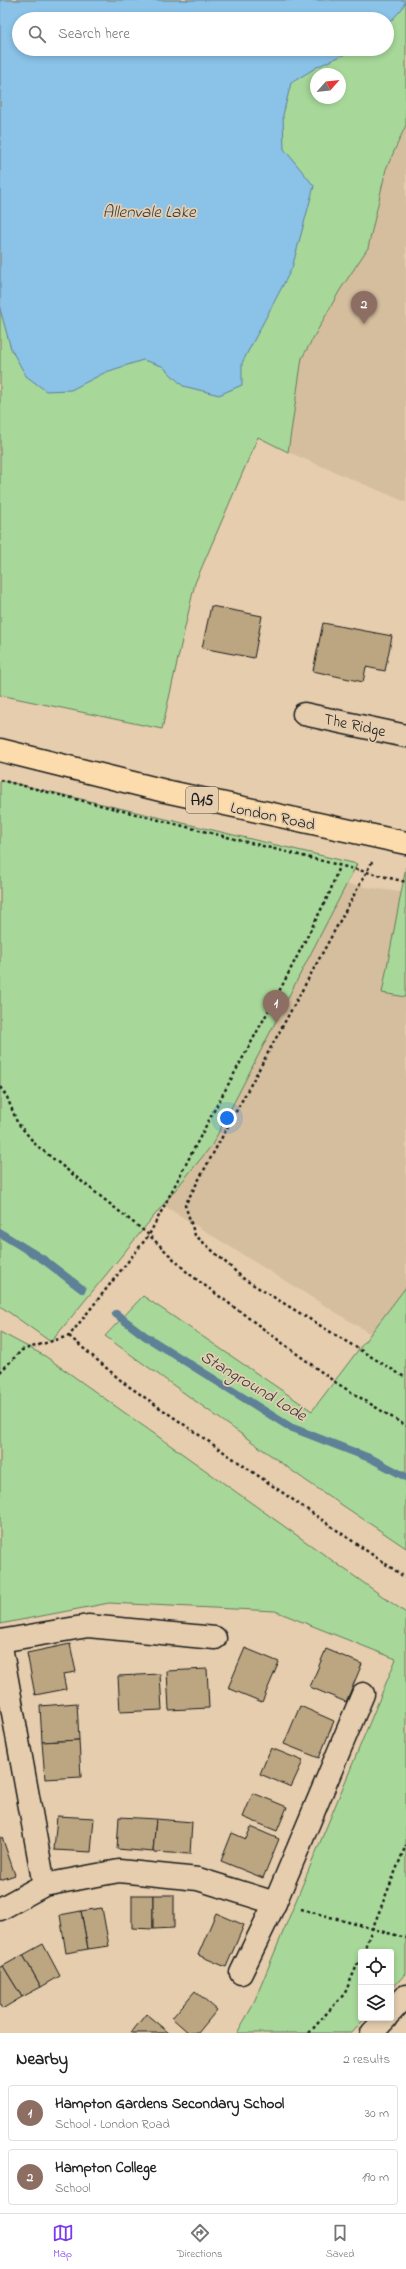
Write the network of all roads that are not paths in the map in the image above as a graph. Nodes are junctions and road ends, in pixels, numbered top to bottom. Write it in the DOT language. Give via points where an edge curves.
graph roads {
  1 [pos="304,714"];
  2 [pos="406,736"];
  3 [pos="0,750"];
  4 [pos="406,843"];
  5 [pos="214,1638"];
  6 [pos="0,1640"];
  7 [pos="363,1694"];
  8 [pos="44,1885"];
  9 [pos="275,1903"];
  10 [pos="0,1909"];
  11 [pos="241,1973"];
  12 [pos="406,1996"];
  13 [pos="394,2009"];
  14 [pos="383,2021"];
  15 [pos="372,2033"];
  1 -- 2 [label="street, The Ridge"];
  3 -- 4 [label="main road, London Road / A15" via="164,791"];
  5 -- 6 [label="street" via="88,1626"];
  6 -- 8 [label="street"];
  7 -- 9 [label="street"];
  8 -- 9 [label="street" via="119,1871 198,1879"];
  8 -- 10 [label="street"];
  9 -- 11 [label="street"];
  12 -- 13 [label="street"];
  14 -- 15 [label="street"];
}
